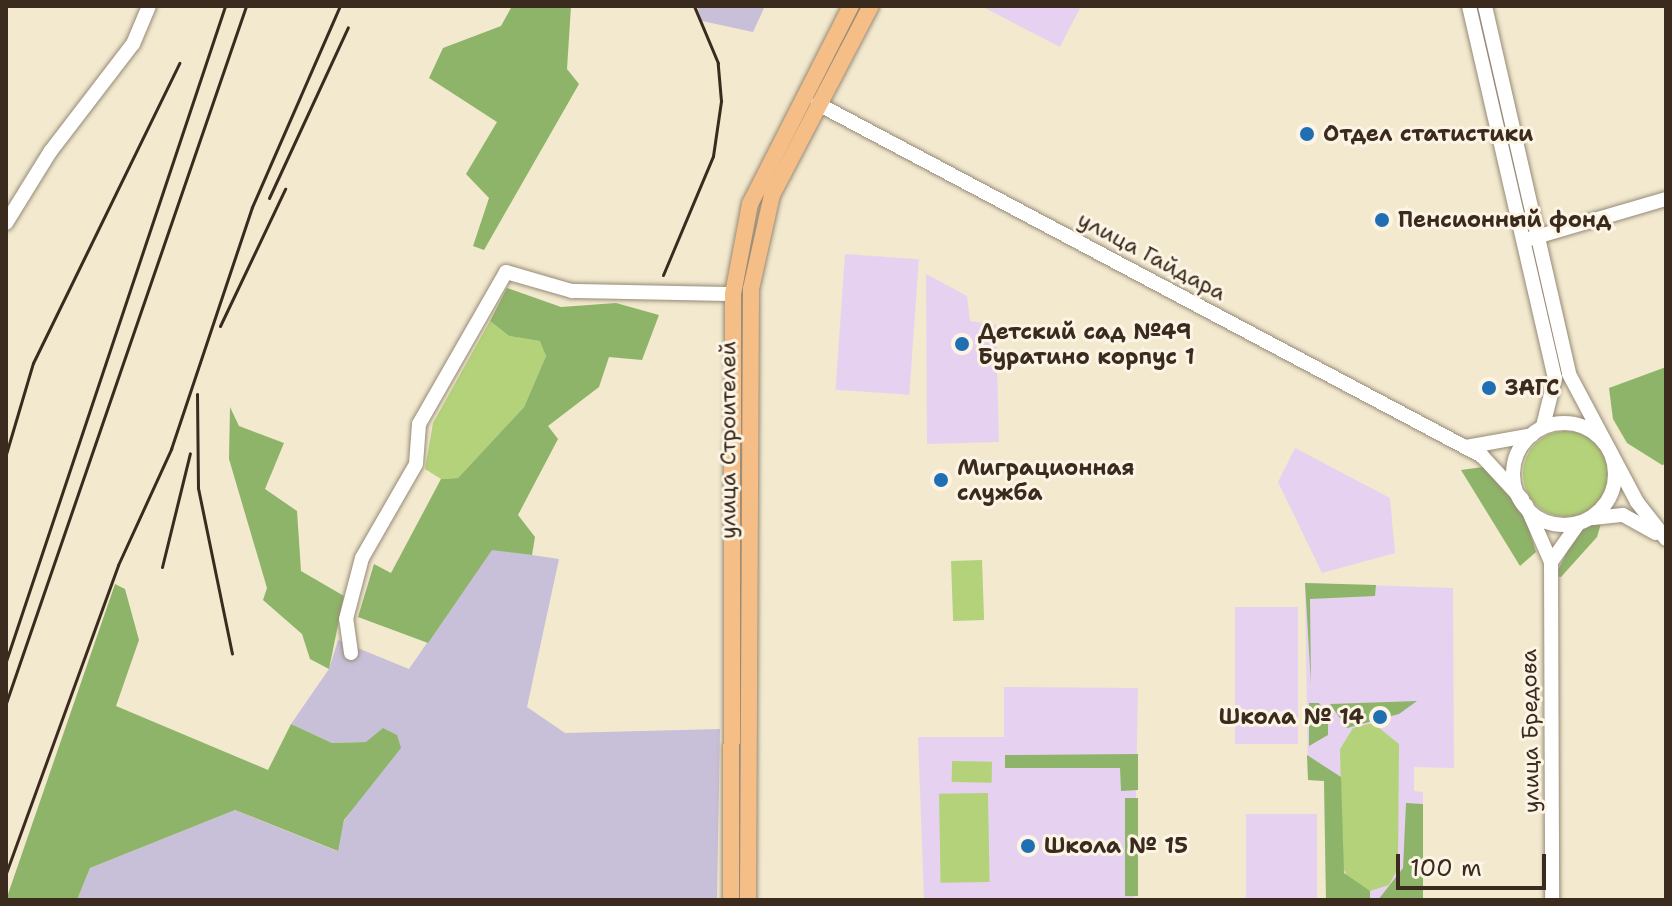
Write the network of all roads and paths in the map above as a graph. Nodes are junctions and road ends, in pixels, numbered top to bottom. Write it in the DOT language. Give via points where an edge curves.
graph roads {
  1 [pos="149,6"];
  2 [pos="851,6"];
  3 [pos="871,6"];
  4 [pos="1469,6"];
  5 [pos="1485,6"];
  6 [pos="811,100"];
  7 [pos="1516,177"];
  8 [pos="1666,199"];
  9 [pos="6,223"];
  10 [pos="1530,238"];
  11 [pos="733,294"];
  12 [pos="1538,431"];
  13 [pos="1465,447"];
  14 [pos="1609,451"];
  15 [pos="742,481"];
  16 [pos="1524,502"];
  17 [pos="1585,521"];
  18 [pos="1666,540"];
  19 [pos="1551,562"];
  20 [pos="351,653"];
  21 [pos="732,752"];
  22 [pos="750,753"];
  23 [pos="731,900"];
  24 [pos="748,900"];
  25 [pos="1552,900"];
  1 -- 9 [label="street" via="133,44 26,185"];
  2 -- 6 [label="main road, улица Строителей"];
  3 -- 6 [label="main road, улица Строителей"];
  4 -- 7 [label="street"];
  5 -- 7 [label="street"];
  6 -- 11 [label="main road, улица Строителей" via="750,204"];
  6 -- 13 [label="street, улица Гайдара"];
  6 -- 15 [label="main road, улица Строителей" via="758,241"];
  7 -- 10 [label="street"];
  8 -- 10 [label="street"];
  10 -- 12 [label="street" via="1555,378"];
  10 -- 14 [label="street" via="1569,374"];
  11 -- 15 [label="main road, улица Строителей"];
  11 -- 20 [label="street" via="572,291 506,272 419,424 416,464 362,558 346,619"];
  12 -- 13 [label="street"];
  12 -- 14 [label="street" via="1588,429"];
  12 -- 16 [label="street" via="1513,464"];
  13 -- 16 [label="street, улица Гайдара" via="1501,471"];
  14 -- 17 [label="street" via="1615,485"];
  14 -- 18 [label="street"];
  15 -- 21 [label="main road, улица Строителей"];
  15 -- 22 [label="main road, улица Строителей"];
  16 -- 17 [label="street" via="1550,525"];
  16 -- 19 [label="street"];
  17 -- 18 [label="street" via="1623,515"];
  17 -- 19 [label="street"];
  19 -- 25 [label="street, улица Бредова"];
  21 -- 22 [label="main road"];
  21 -- 23 [label="main road, улица Строителей"];
  22 -- 24 [label="main road, улица Строителей"];
}
